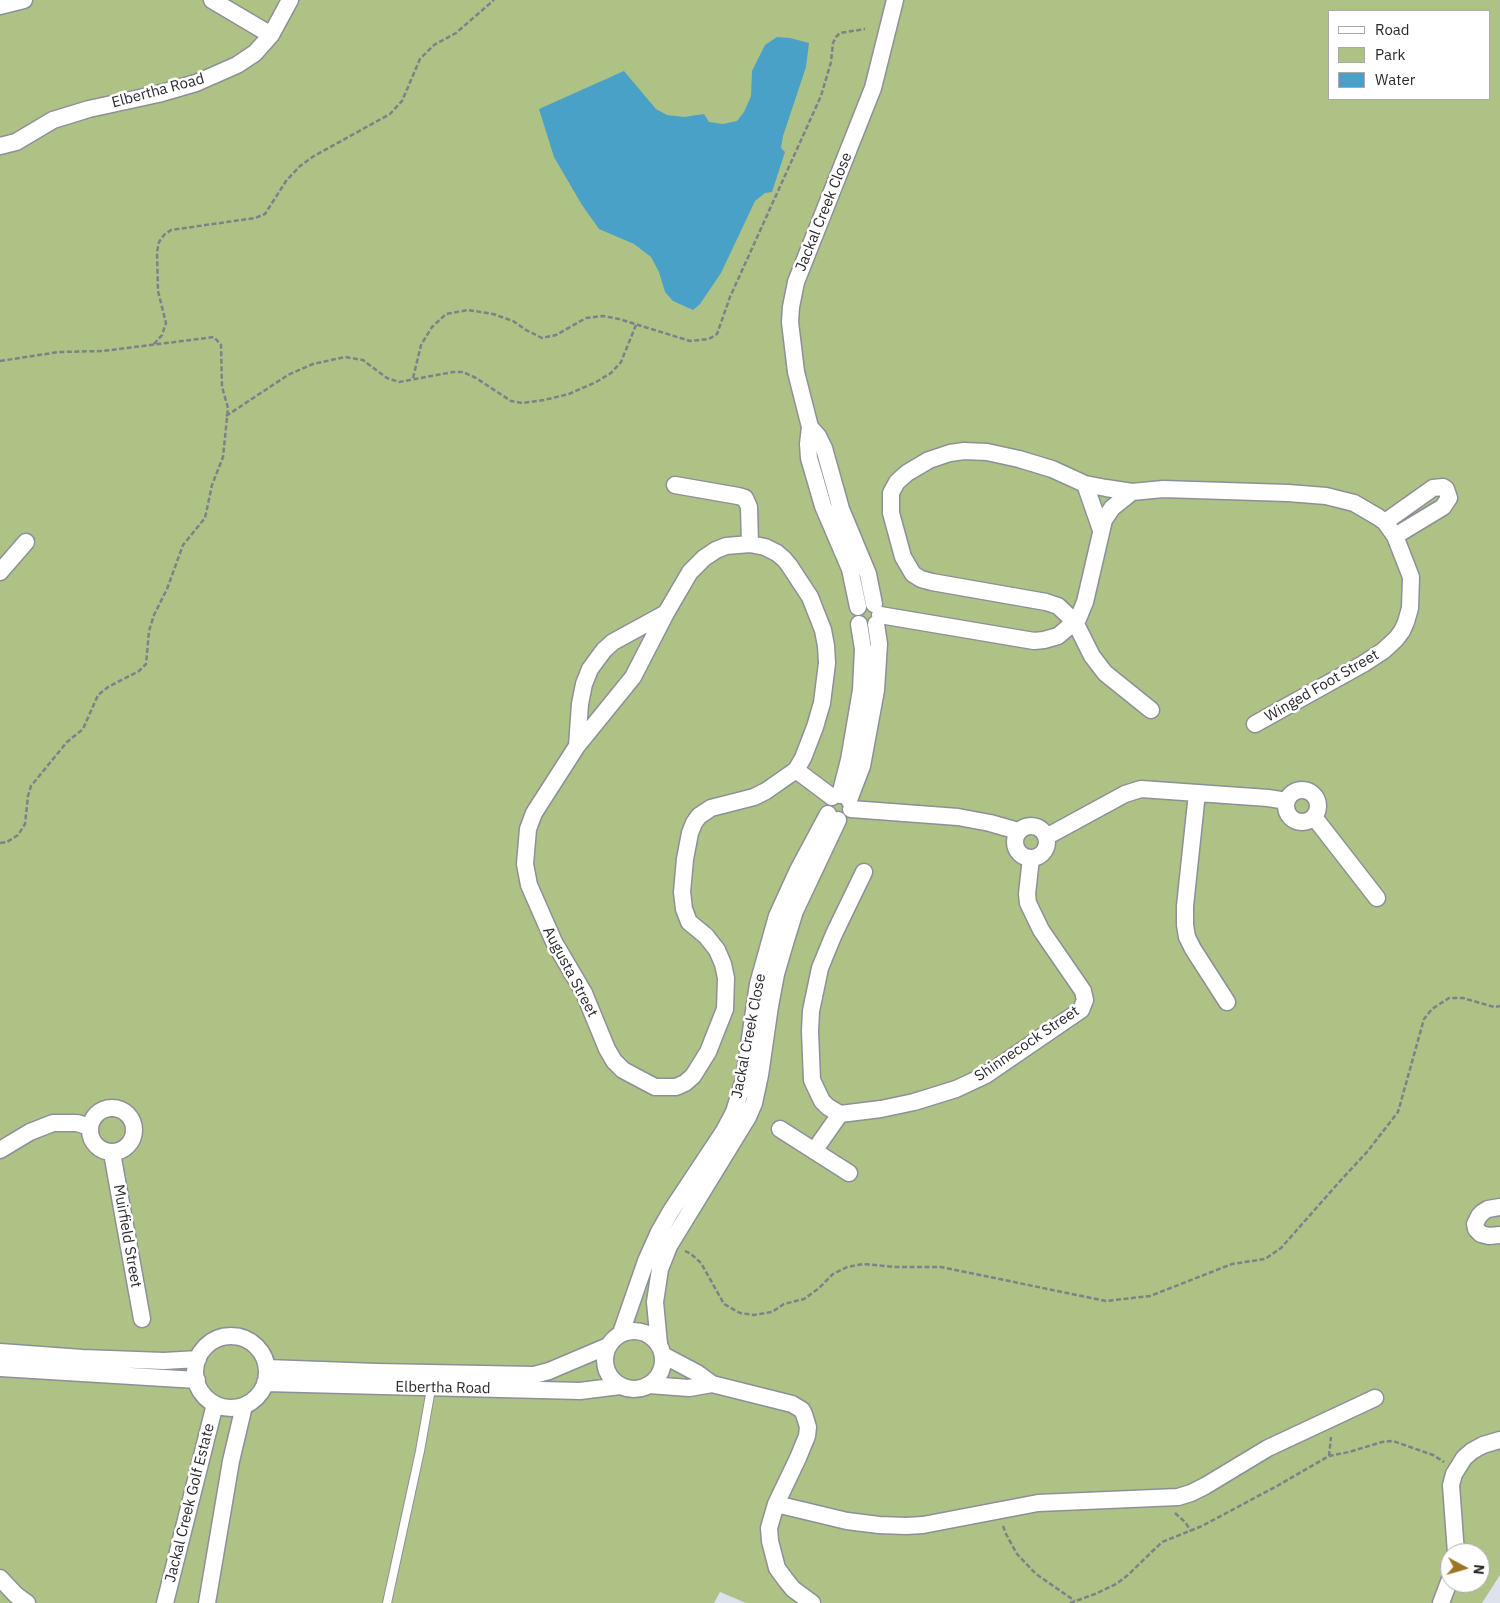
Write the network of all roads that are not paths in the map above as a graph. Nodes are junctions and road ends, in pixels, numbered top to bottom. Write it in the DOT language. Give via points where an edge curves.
graph roads {
  1 [pos="24,0"];
  2 [pos="212,0"];
  3 [pos="290,0"];
  4 [pos="895,0"];
  5 [pos="0,6"];
  6 [pos="271,35"];
  7 [pos="0,146"];
  8 [pos="810,427"];
  9 [pos="1085,484"];
  10 [pos="675,485"];
  11 [pos="1132,492"];
  12 [pos="1385,522"];
  13 [pos="1101,530"];
  14 [pos="1395,536"];
  15 [pos="26,542"];
  16 [pos="750,544"];
  17 [pos="0,572"];
  18 [pos="858,607"];
  19 [pos="666,613"];
  20 [pos="877,614"];
  21 [pos="1074,622"];
  22 [pos="859,624"];
  23 [pos="1151,710"];
  24 [pos="1254,724"];
  25 [pos="577,746"];
  26 [pos="796,770"];
  27 [pos="1196,794"];
  28 [pos="843,800"];
  29 [pos="1287,801"];
  30 [pos="834,817"];
  31 [pos="1314,817"];
  32 [pos="1018,831"];
  33 [pos="1046,837"];
  34 [pos="1031,858"];
  35 [pos="864,872"];
  36 [pos="1377,898"];
  37 [pos="1227,1002"];
  38 [pos="840,1114"];
  39 [pos="90,1127"];
  40 [pos="780,1129"];
  41 [pos="0,1150"];
  42 [pos="814,1151"];
  43 [pos="112,1153"];
  44 [pos="849,1174"];
  45 [pos="1500,1207"];
  46 [pos="1500,1235"];
  47 [pos="142,1319"];
  48 [pos="621,1333"];
  49 [pos="608,1346"];
  50 [pos="661,1350"];
  51 [pos="0,1352"];
  52 [pos="198,1359"];
  53 [pos="0,1368"];
  54 [pos="266,1375"];
  55 [pos="196,1380"];
  56 [pos="712,1384"];
  57 [pos="649,1385"];
  58 [pos="620,1386"];
  59 [pos="431,1388"];
  60 [pos="1375,1398"];
  61 [pos="215,1404"];
  62 [pos="244,1406"];
  63 [pos="1500,1440"];
  64 [pos="776,1504"];
  65 [pos="1455,1543"];
  66 [pos="0,1578"];
  67 [pos="18,1600"];
  68 [pos="165,1603"];
  69 [pos="207,1603"];
  70 [pos="387,1603"];
  71 [pos="812,1603"];
  1 -- 5 [label="street"];
  2 -- 6 [label="street"];
  3 -- 6 [label="street, Elbertha Road"];
  4 -- 8 [label="street, Jackal Creek Close" via="873,88 796,282 791,307 796,372"];
  6 -- 7 [label="street, Elbertha Road" via="248,58 212,76 158,94 53,120 16,142"];
  8 -- 18 [label="street, Jackal Creek Close" via="810,458 827,516 850,569"];
  8 -- 20 [label="street, Jackal Creek Close" via="824,448 841,509 868,574"];
  9 -- 11 [label="street, Winged Foot Street"];
  9 -- 13 [label="street"];
  9 -- 21 [label="street, Winged Foot Street" via="1019,459 964,451 939,456 907,473 896,482 890,500 899,545 907,566 917,577 943,585 1052,604 1064,609"];
  10 -- 16 [label="street" via="745,498 749,507"];
  11 -- 12 [label="street, Winged Foot Street" via="1163,489 1326,496 1361,506"];
  11 -- 13 [label="street" via="1107,514"];
  12 -- 14 [label="street, Winged Foot Street"];
  12 -- 14 [label="street" via="1433,488 1442,487 1449,493 1443,507"];
  13 -- 21 [label="street" via="1085,602"];
  14 -- 24 [label="street, Winged Foot Street" via="1410,577 1411,593 1406,622 1396,639 1363,664"];
  15 -- 17 [label="street"];
  16 -- 19 [label="street, Augusta Street" via="726,546 704,558 687,576"];
  16 -- 26 [label="street, Augusta Street" via="777,553 790,565 810,597 823,630 827,664 822,703"];
  18 -- 20 [label="street" via="866,602"];
  18 -- 22 [label="street" via="855,616"];
  19 -- 25 [label="street, Augusta Street" via="633,677"];
  19 -- 25 [label="street, Augusta Street" via="613,642 590,669 580,704"];
  20 -- 21 [label="street" via="1034,640 1058,636"];
  20 -- 22 [label="street" via="868,628"];
  20 -- 28 [label="street, Jackal Creek Close" via="879,654 876,690 862,766"];
  21 -- 23 [label="street, Winged Foot Street" via="1105,673"];
  22 -- 28 [label="street" via="863,649 862,690"];
  25 -- 26 [label="street, Augusta Street" via="538,805 528,829 525,864 529,885 554,942 584,993 614,1061 622,1070 643,1082 665,1088 685,1083 699,1068 725,1009 723,964 706,936 689,922 684,909 685,859 694,823 705,811 754,797"];
  26 -- 28 [label="street"];
  27 -- 29 [label="street"];
  27 -- 33 [label="street" via="1146,788 1137,790"];
  27 -- 37 [label="street" via="1185,924 1193,949"];
  28 -- 30 [label="street" via="847,817"];
  28 -- 30 [label="street" via="826,807"];
  28 -- 32 [label="street" via="990,822"];
  29 -- 31 [label="street" via="1287,811 1296,821 1309,821"];
  29 -- 31 [label="street" via="1296,791 1311,793 1318,807"];
  30 -- 48 [label="street, Jackal Creek Close" via="798,870 777,916 758,984 744,1079 734,1112 659,1232"];
  30 -- 50 [label="street, Jackal Creek Close" via="795,911 774,982 754,1103 669,1246 660,1269 655,1302"];
  31 -- 36 [label="street"];
  32 -- 33 [label="street" via="1026,826 1036,826"];
  32 -- 34 [label="street" via="1014,838 1018,852"];
  33 -- 34 [label="street" via="1044,852"];
  34 -- 38 [label="street, Shinnecock Street" via="1028,903 1041,930 1083,992 1085,1000 1081,1010 986,1074 956,1089 914,1102"];
  35 -- 38 [label="street" via="820,968 811,1011 812,1080 822,1101"];
  38 -- 42 [label="street"];
  39 -- 41 [label="street" via="53,1123"];
  39 -- 43 [label="street" via="92,1142"];
  39 -- 43 [label="street" via="92,1119 106,1109 114,1108 128,1116 134,1132 132,1140 127,1147"];
  40 -- 42 [label="street"];
  42 -- 44 [label="street"];
  43 -- 47 [label="street, Muirfield Street"];
  45 -- 46 [label="street" via="1483,1212 1475,1224 1480,1234"];
  48 -- 49 [label="street"];
  48 -- 50 [label="street" via="646,1333"];
  49 -- 54 [label="street, Elbertha Road" via="534,1375 376,1372"];
  49 -- 58 [label="street" via="605,1354 607,1373"];
  50 -- 56 [label="street"];
  50 -- 57 [label="street" via="661,1372"];
  51 -- 52 [label="street" via="155,1361"];
  52 -- 54 [label="street" via="213,1341 224,1336 236,1336 257,1346 264,1356"];
  52 -- 55 [label="street"];
  53 -- 55 [label="street"];
  54 -- 59 [label="street, Elbertha Road"];
  54 -- 62 [label="street" via="262,1391"];
  55 -- 61 [label="street"];
  56 -- 57 [label="street" via="689,1388"];
  56 -- 64 [label="street" via="785,1402 804,1414 807,1436"];
  57 -- 58 [label="street" via="640,1389"];
  58 -- 59 [label="street, Elbertha Road" via="580,1391"];
  59 -- 70 [label="lane"];
  60 -- 64 [label="street" via="1268,1448 1191,1493 1167,1499 1038,1503 906,1526 847,1521"];
  61 -- 62 [label="street" via="234,1408"];
  61 -- 68 [label="street, Jackal Creek Golf Estate"];
  62 -- 69 [label="street, Jackal Creek Golf Estate" via="231,1460"];
  63 -- 65 [label="street" via="1472,1451 1456,1469 1451,1485"];
  64 -- 71 [label="street" via="770,1528 775,1561 784,1579"];
  66 -- 67 [label="street"];
}
